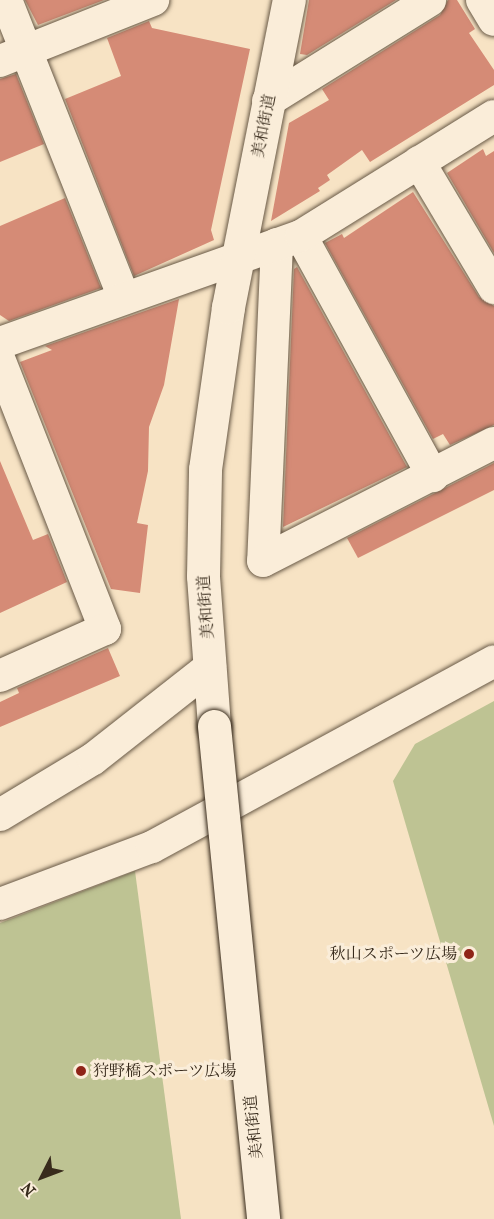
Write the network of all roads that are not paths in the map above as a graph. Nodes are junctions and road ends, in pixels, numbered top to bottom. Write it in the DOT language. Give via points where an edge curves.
graph roads {
  1 [pos="6,0"];
  2 [pos="153,0"];
  3 [pos="289,0"];
  4 [pos="430,0"];
  5 [pos="482,0"];
  6 [pos="494,20"];
  7 [pos="13,56"];
  8 [pos="268,101"];
  9 [pos="494,116"];
  10 [pos="419,162"];
  11 [pos="289,240"];
  12 [pos="239,256"];
  13 [pos="494,288"];
  14 [pos="123,296"];
  15 [pos="0,343"];
  16 [pos="0,361"];
  17 [pos="494,443"];
  18 [pos="433,476"];
  19 [pos="494,661"];
  20 [pos="210,667"];
  21 [pos="0,676"];
  22 [pos="0,815"];
  23 [pos="0,903"];
  24 [pos="263,1219"];
  1 -- 7 [label="street"];
  2 -- 7 [label="street"];
  3 -- 8 [label="main road, 美和街道"];
  4 -- 8 [label="street"];
  5 -- 6 [label="street"];
  7 -- 14 [label="street"];
  8 -- 12 [label="main road, 美和街道"];
  9 -- 10 [label="street"];
  10 -- 11 [label="street"];
  10 -- 13 [label="street"];
  11 -- 12 [label="street"];
  11 -- 18 [label="street"];
  11 -- 18 [label="street" via="263,561"];
  12 -- 14 [label="street"];
  12 -- 20 [label="main road, 美和街道" via="204,469 203,576"];
  14 -- 15 [label="street"];
  16 -- 21 [label="street" via="105,629"];
  17 -- 18 [label="street"];
  19 -- 23 [label="street" via="152,847"];
  20 -- 22 [label="street" via="93,759"];
  20 -- 24 [label="main road, 美和街道, bridge"];
}
